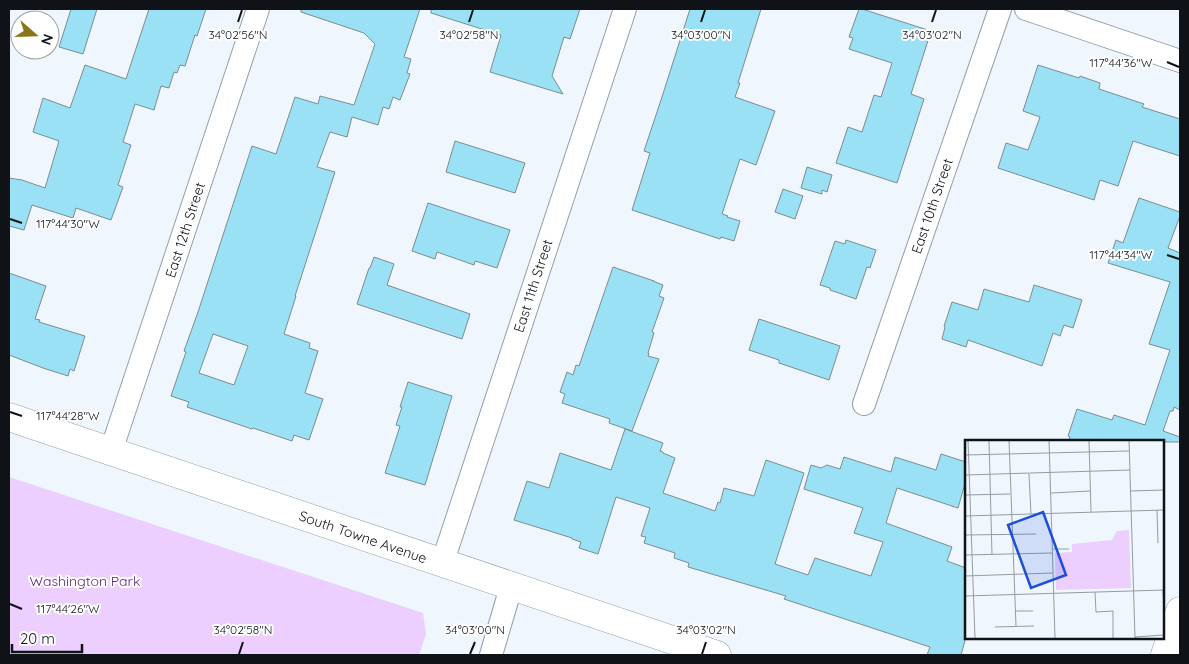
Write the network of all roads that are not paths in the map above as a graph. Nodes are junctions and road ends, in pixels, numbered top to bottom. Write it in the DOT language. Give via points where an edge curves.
graph roads {
  1 [pos="258,9"];
  2 [pos="625,9"];
  3 [pos="1000,9"];
  4 [pos="1026,9"];
  5 [pos="1180,61"];
  6 [pos="864,404"];
  7 [pos="9,417"];
  8 [pos="111,452"];
  9 [pos="442,564"];
  10 [pos="511,587"];
  11 [pos="1180,611"];
  12 [pos="491,655"];
  13 [pos="717,655"];
  14 [pos="1165,655"];
  1 -- 8 [label="street, East 12th Street"];
  2 -- 9 [label="street, East 11th Street"];
  3 -- 6 [label="street, East 10th Street"];
  4 -- 5 [label="street"];
  7 -- 8 [label="street, South Towne Avenue"];
  8 -- 9 [label="street, South Towne Avenue"];
  9 -- 10 [label="street, South Towne Avenue"];
  10 -- 12 [label="street"];
  10 -- 13 [label="street, South Towne Avenue"];
  11 -- 14 [label="street"];
}
